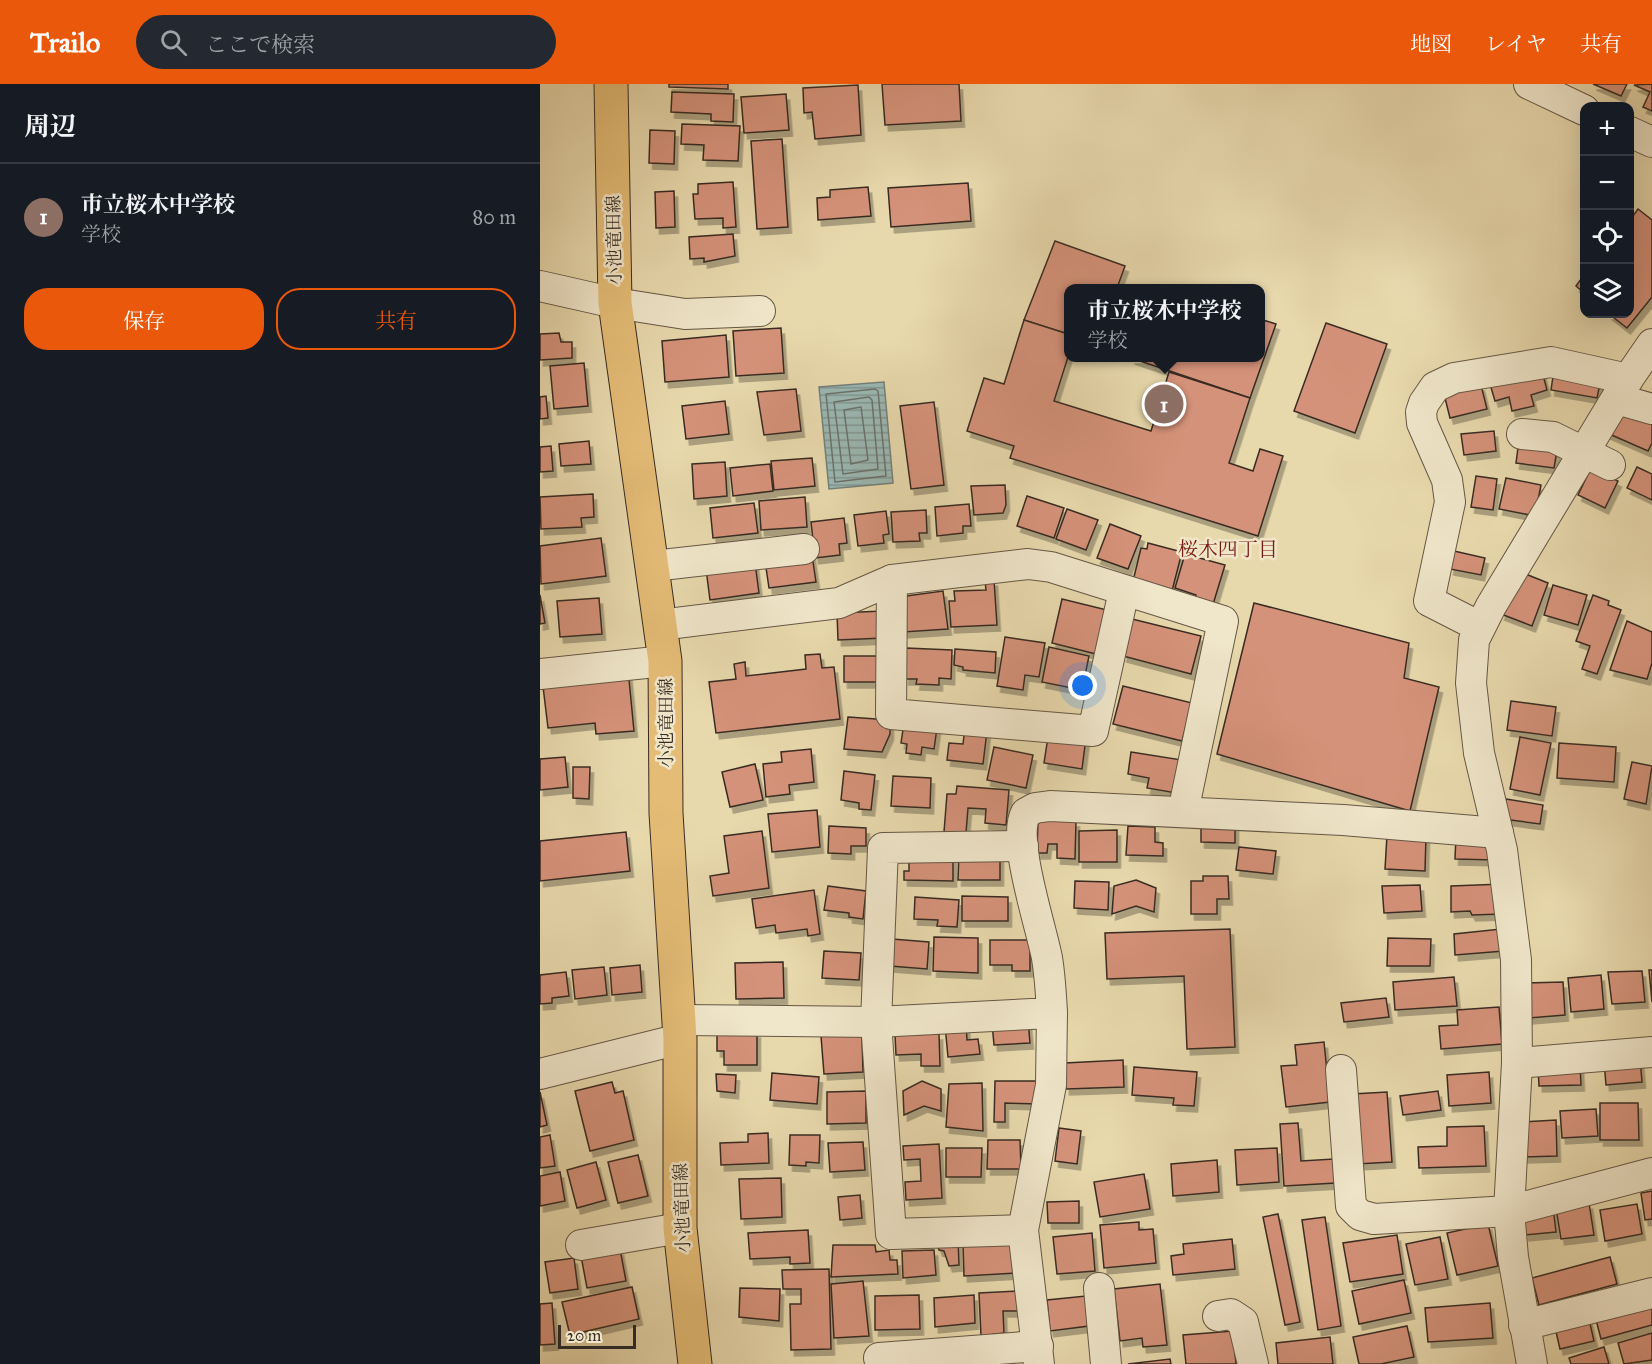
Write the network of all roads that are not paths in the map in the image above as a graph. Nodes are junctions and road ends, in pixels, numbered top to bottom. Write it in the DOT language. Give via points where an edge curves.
graph roads {
  1 [pos="611,84"];
  2 [pos="1529,84"];
  3 [pos="1580,108"];
  4 [pos="1634,134"];
  5 [pos="1652,142"];
  6 [pos="540,286"];
  7 [pos="615,303"];
  8 [pos="760,311"];
  9 [pos="1652,344"];
  10 [pos="1622,389"];
  11 [pos="1652,409"];
  12 [pos="1522,434"];
  13 [pos="1597,458"];
  14 [pos="804,549"];
  15 [pos="653,566"];
  16 [pos="892,580"];
  17 [pos="1124,591"];
  18 [pos="660,625"];
  19 [pos="1480,627"];
  20 [pos="665,661"];
  21 [pos="540,674"];
  22 [pos="1183,812"];
  23 [pos="1498,833"];
  24 [pos="1023,846"];
  25 [pos="1052,1013"];
  26 [pos="876,1022"];
  27 [pos="680,1030"];
  28 [pos="1652,1052"];
  29 [pos="1517,1063"];
  30 [pos="1341,1070"];
  31 [pos="540,1074"];
  32 [pos="1652,1173"];
  33 [pos="1509,1211"];
  34 [pos="680,1228"];
  35 [pos="1023,1230"];
  36 [pos="582,1245"];
  37 [pos="1099,1288"];
  38 [pos="1652,1293"];
  39 [pos="1218,1316"];
  40 [pos="1524,1325"];
  41 [pos="1038,1355"];
  42 [pos="879,1358"];
  43 [pos="695,1364"];
  44 [pos="1106,1364"];
  45 [pos="1253,1364"];
  46 [pos="1532,1364"];
  1 -- 7 [label="main road, 小池竜田線"];
  2 -- 3 [label="street"];
  4 -- 5 [label="street"];
  6 -- 7 [label="street"];
  7 -- 8 [label="street" via="685,314"];
  7 -- 15 [label="main road, 小池竜田線"];
  9 -- 10 [label="street"];
  10 -- 11 [label="street"];
  10 -- 13 [label="street"];
  10 -- 19 [label="street" via="1551,362 1454,378 1435,387 1424,403 1422,423 1447,480 1450,502 1429,602"];
  12 -- 13 [label="street" via="1553,436"];
  13 -- 19 [label="street"];
  14 -- 15 [label="street"];
  15 -- 18 [label="main road, 小池竜田線"];
  16 -- 17 [label="street" via="1039,564"];
  16 -- 17 [label="street" via="891,714 1093,731"];
  16 -- 18 [label="street" via="840,603"];
  17 -- 22 [label="street" via="1223,621"];
  18 -- 20 [label="main road, 小池竜田線"];
  19 -- 23 [label="street" via="1474,640 1471,683 1474,720"];
  20 -- 21 [label="street"];
  20 -- 27 [label="main road, 小池竜田線" via="666,813"];
  22 -- 23 [label="street"];
  22 -- 24 [label="street" via="1035,808 1024,818"];
  23 -- 29 [label="street" via="1516,960"];
  24 -- 25 [label="street" via="1046,957"];
  24 -- 26 [label="street" via="884,848"];
  25 -- 26 [label="street"];
  25 -- 35 [label="street" via="1051,1085"];
  26 -- 27 [label="street"];
  26 -- 35 [label="street" via="891,1234"];
  27 -- 31 [label="street"];
  27 -- 34 [label="main road, 小池竜田線"];
  28 -- 29 [label="street"];
  29 -- 33 [label="street"];
  30 -- 33 [label="street" via="1354,1211 1367,1218 1402,1219"];
  32 -- 33 [label="street"];
  33 -- 40 [label="street"];
  34 -- 36 [label="street"];
  34 -- 43 [label="main road, 小池竜田線"];
  35 -- 41 [label="street"];
  37 -- 44 [label="street"];
  38 -- 40 [label="street"];
  39 -- 45 [label="street" via="1231,1314 1243,1322"];
  40 -- 46 [label="street"];
  41 -- 42 [label="street"];
}
